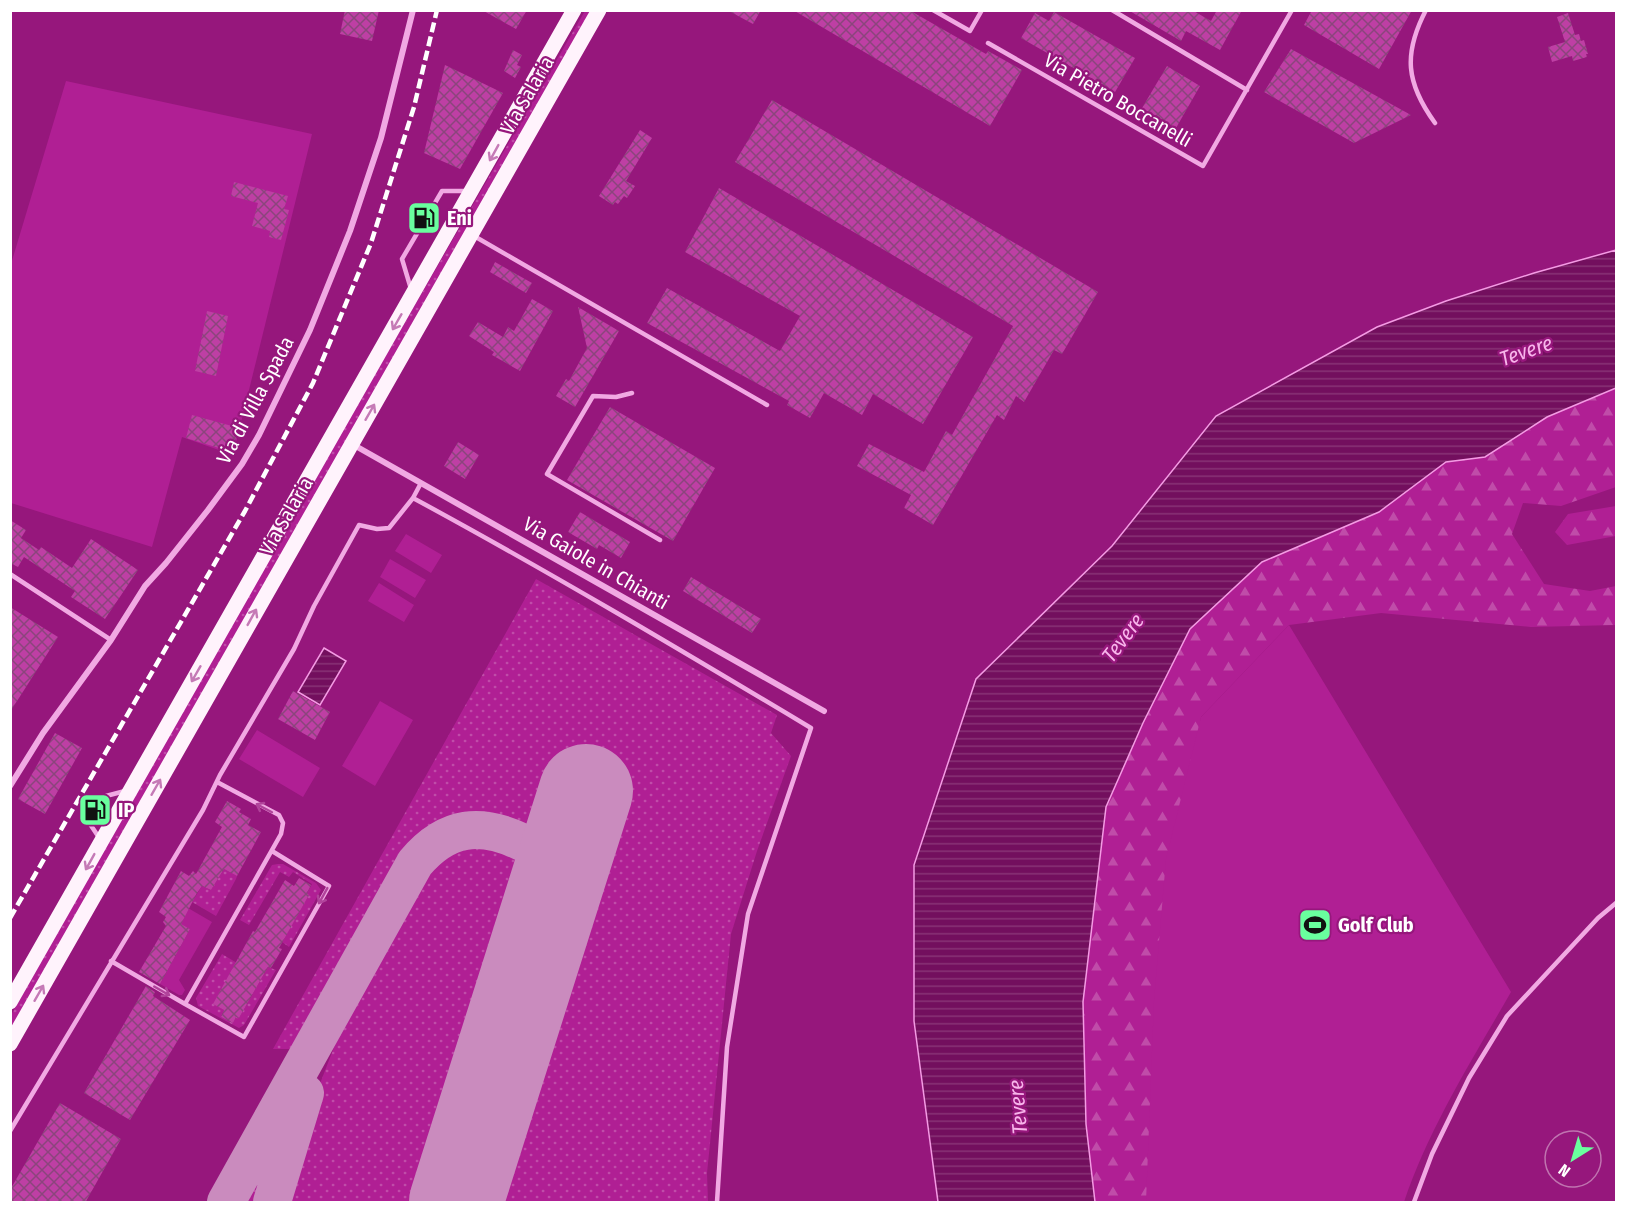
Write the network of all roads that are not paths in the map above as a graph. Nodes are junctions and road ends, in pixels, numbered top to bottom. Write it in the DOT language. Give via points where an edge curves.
graph roads {
  1 [pos="413,10"];
  2 [pos="574,10"];
  3 [pos="599,10"];
  4 [pos="933,10"];
  5 [pos="982,10"];
  6 [pos="1112,10"];
  7 [pos="1292,10"];
  8 [pos="1426,10"];
  9 [pos="988,43"];
  10 [pos="1246,90"];
  11 [pos="1435,123"];
  12 [pos="473,191"];
  13 [pos="471,235"];
  14 [pos="413,295"];
  15 [pos="632,393"];
  16 [pos="767,405"];
  17 [pos="352,444"];
  18 [pos="421,483"];
  19 [pos="412,498"];
  20 [pos="660,540"];
  21 [pos="10,574"];
  22 [pos="111,640"];
  23 [pos="824,711"];
  24 [pos="217,782"];
  25 [pos="10,786"];
  26 [pos="272,850"];
  27 [pos="1617,903"];
  28 [pos="111,961"];
  29 [pos="10,1002"];
  30 [pos="185,1004"];
  31 [pos="10,1044"];
  32 [pos="10,1131"];
  33 [pos="717,1203"];
  34 [pos="1414,1203"];
  1 -- 22 [label="street, Via di Villa Spada" via="381,138 350,231 310,330 250,450 208,510 145,586"];
  2 -- 12 [label="main road, Via Salaria, one-way"];
  3 -- 13 [label="main road, Via Salaria"];
  4 -- 5 [label="lane" via="970,31"];
  6 -- 10 [label="lane"];
  7 -- 10 [label="lane, Via Pietro Boccanelli"];
  8 -- 11 [label="lane" via="1410,53 1412,81 1421,104"];
  9 -- 10 [label="lane, Via Pietro Boccanelli" via="1203,166"];
  12 -- 14 [label="main road, Via Salaria"];
  12 -- 14 [label="lane" via="442,191 402,259"];
  13 -- 16 [label="lane"];
  17 -- 13 [label="main road, Via Salaria, one-way"];
  14 -- 29 [label="main road, Via Salaria, one-way"];
  15 -- 20 [label="lane" via="593,396 547,474"];
  17 -- 18 [label="street, Via Gaiole in Chianti"];
  31 -- 17 [label="main road, Via Salaria, one-way"];
  18 -- 19 [label="lane"];
  18 -- 23 [label="street, Via Gaiole in Chianti"];
  19 -- 24 [label="lane" via="389,528 359,525 294,649"];
  19 -- 33 [label="lane" via="649,630 811,728 748,914 727,1047"];
  21 -- 22 [label="lane"];
  22 -- 25 [label="street, Via di Villa Spada" via="43,733"];
  26 -- 24 [label="lane, one-way" via="281,834 283,823 279,815"];
  24 -- 28 [label="lane"];
  26 -- 30 [label="lane"];
  26 -- 30 [label="lane, one-way" via="329,886 244,1037"];
  27 -- 34 [label="lane" via="1507,1016 1469,1078 1432,1154"];
  28 -- 30 [label="lane, one-way"];
  28 -- 32 [label="lane"];
}
